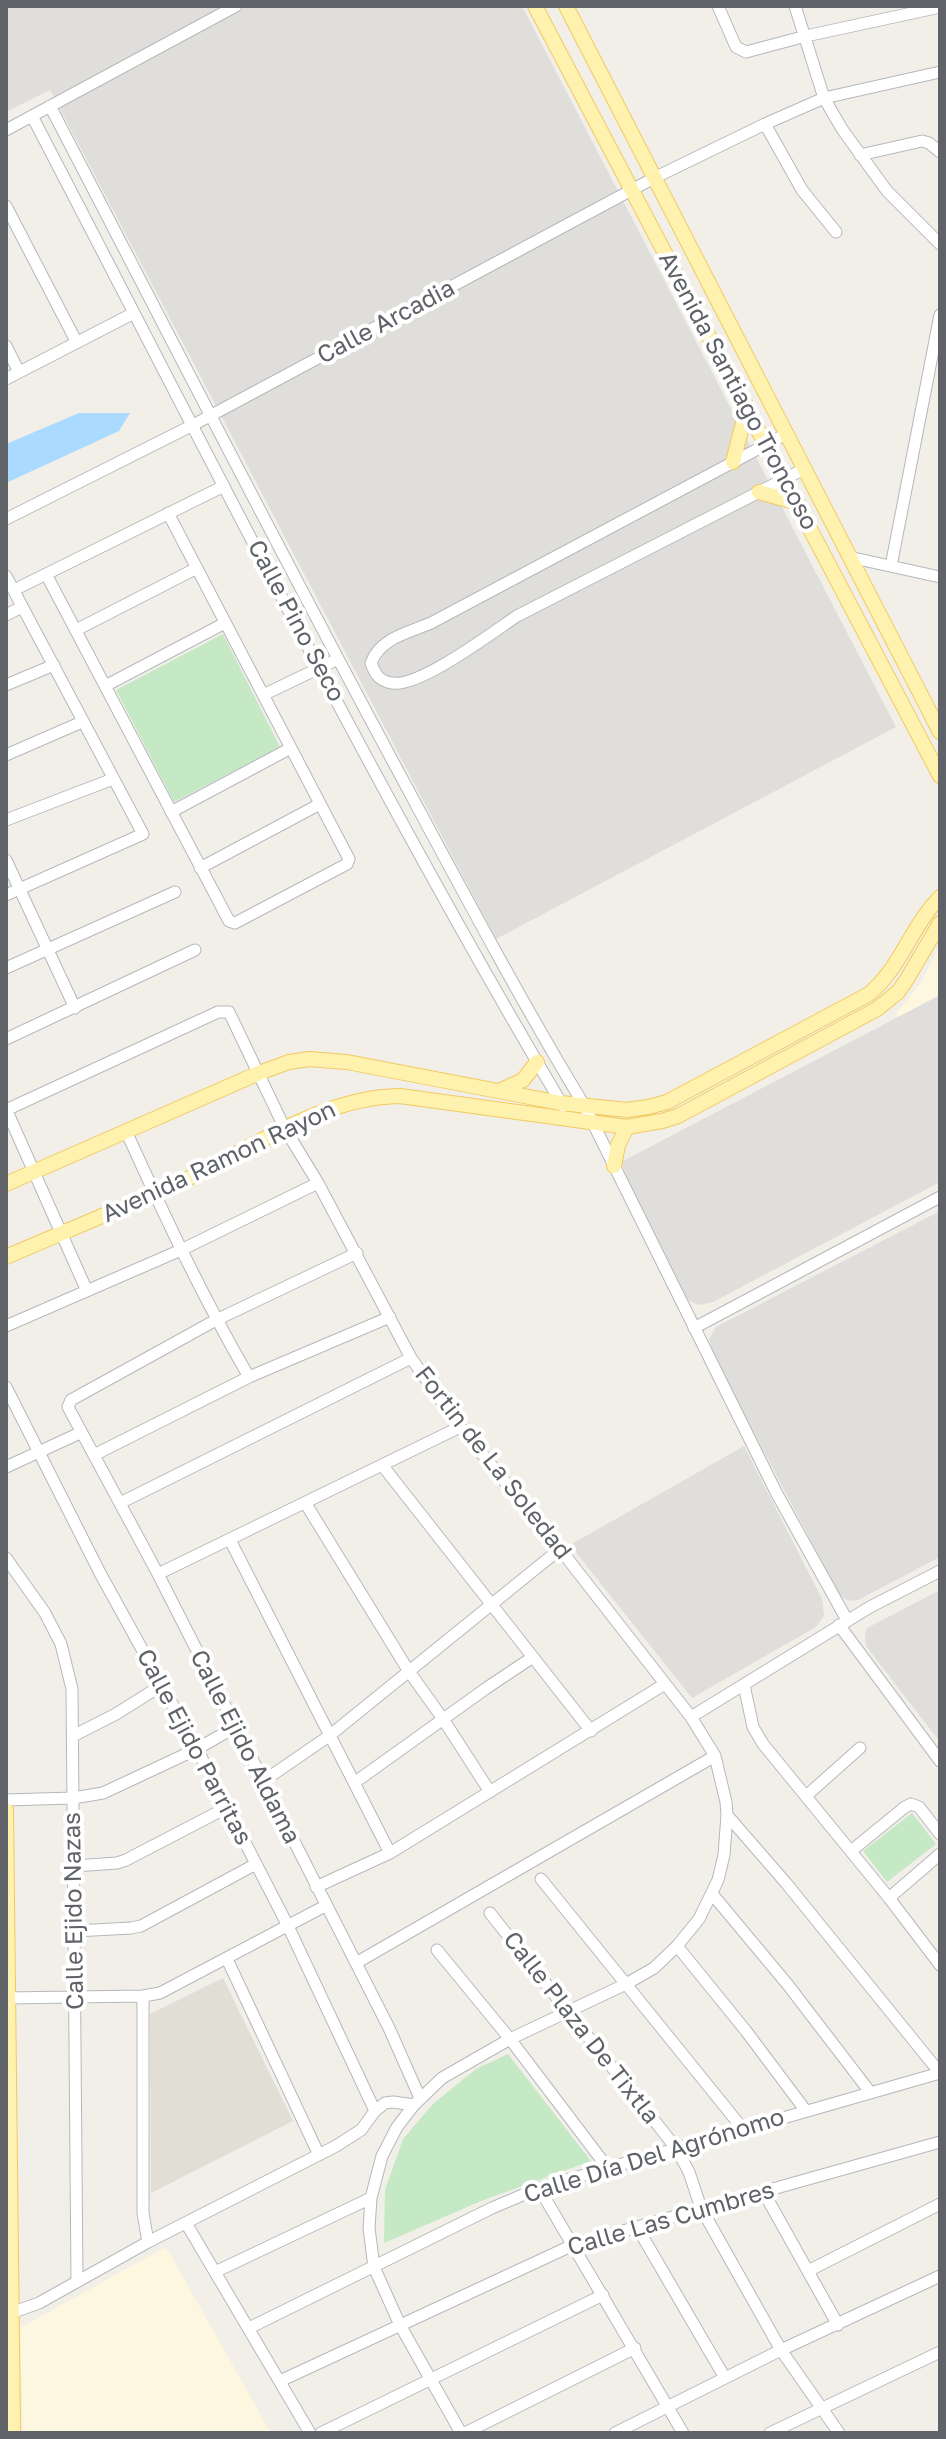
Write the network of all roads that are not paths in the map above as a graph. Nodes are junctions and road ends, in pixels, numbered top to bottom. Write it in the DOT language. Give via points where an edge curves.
graph roads {
  1 [pos="236,6"];
  2 [pos="535,6"];
  3 [pos="566,6"];
  4 [pos="718,6"];
  5 [pos="795,6"];
  6 [pos="940,7"];
  7 [pos="806,36"];
  8 [pos="940,72"];
  9 [pos="824,98"];
  10 [pos="50,106"];
  11 [pos="32,116"];
  12 [pos="765,124"];
  13 [pos="6,130"];
  14 [pos="940,152"];
  15 [pos="860,155"];
  16 [pos="654,178"];
  17 [pos="632,190"];
  18 [pos="6,206"];
  19 [pos="836,232"];
  20 [pos="940,244"];
  21 [pos="134,313"];
  22 [pos="940,318"];
  23 [pos="76,341"];
  24 [pos="6,346"];
  25 [pos="19,372"];
  26 [pos="6,379"];
  27 [pos="746,405"];
  28 [pos="211,415"];
  29 [pos="193,425"];
  30 [pos="786,434"];
  31 [pos="767,444"];
  32 [pos="733,462"];
  33 [pos="804,469"];
  34 [pos="785,478"];
  35 [pos="224,486"];
  36 [pos="759,492"];
  37 [pos="798,503"];
  38 [pos="168,513"];
  39 [pos="6,519"];
  40 [pos="849,557"];
  41 [pos="891,566"];
  42 [pos="197,568"];
  43 [pos="46,574"];
  44 [pos="6,576"];
  45 [pos="940,577"];
  46 [pos="20,587"];
  47 [pos="22,607"];
  48 [pos="6,615"];
  49 [pos="225,623"];
  50 [pos="76,630"];
  51 [pos="338,659"];
  52 [pos="54,665"];
  53 [pos="319,667"];
  54 [pos="6,685"];
  55 [pos="105,686"];
  56 [pos="263,695"];
  57 [pos="82,722"];
  58 [pos="940,732"];
  59 [pos="291,748"];
  60 [pos="6,755"];
  61 [pos="940,776"];
  62 [pos="113,779"];
  63 [pos="320,804"];
  64 [pos="171,812"];
  65 [pos="6,820"];
  66 [pos="6,860"];
  67 [pos="200,868"];
  68 [pos="21,889"];
  69 [pos="175,892"];
  70 [pos="6,895"];
  71 [pos="940,897"];
  72 [pos="940,923"];
  73 [pos="48,950"];
  74 [pos="195,950"];
  75 [pos="6,968"];
  76 [pos="75,1008"];
  77 [pos="6,1039"];
  78 [pos="537,1062"];
  79 [pos="259,1073"];
  80 [pos="499,1091"];
  81 [pos="561,1103"];
  82 [pos="584,1105"];
  83 [pos="6,1110"];
  84 [pos="572,1120"];
  85 [pos="593,1122"];
  86 [pos="627,1127"];
  87 [pos="285,1129"];
  88 [pos="126,1131"];
  89 [pos="614,1166"];
  90 [pos="33,1172"];
  91 [pos="318,1183"];
  92 [pos="6,1184"];
  93 [pos="154,1193"];
  94 [pos="940,1197"];
  95 [pos="61,1233"];
  96 [pos="181,1250"];
  97 [pos="357,1253"];
  98 [pos="6,1257"];
  99 [pos="87,1291"];
  100 [pos="390,1317"];
  101 [pos="216,1320"];
  102 [pos="6,1326"];
  103 [pos="694,1328"];
  104 [pos="411,1358"];
  105 [pos="249,1377"];
  106 [pos="7,1391"];
  107 [pos="460,1427"];
  108 [pos="80,1433"];
  109 [pos="40,1451"];
  110 [pos="94,1455"];
  111 [pos="382,1465"];
  112 [pos="6,1467"];
  113 [pos="120,1503"];
  114 [pos="306,1504"];
  115 [pos="230,1540"];
  116 [pos="560,1549"];
  117 [pos="6,1558"];
  118 [pos="940,1571"];
  119 [pos="158,1574"];
  120 [pos="492,1603"];
  121 [pos="843,1623"];
  122 [pos="533,1657"];
  123 [pos="408,1670"];
  124 [pos="665,1684"];
  125 [pos="162,1685"];
  126 [pos="744,1685"];
  127 [pos="691,1717"];
  128 [pos="443,1719"];
  129 [pos="235,1727"];
  130 [pos="591,1731"];
  131 [pos="73,1736"];
  132 [pos="329,1736"];
  133 [pos="860,1748"];
  134 [pos="197,1749"];
  135 [pos="715,1756"];
  136 [pos="940,1761"];
  137 [pos="262,1782"];
  138 [pos="354,1783"];
  139 [pos="490,1792"];
  140 [pos="806,1796"];
  141 [pos="73,1798"];
  142 [pos="6,1800"];
  143 [pos="226,1808"];
  144 [pos="6,1810"];
  145 [pos="727,1815"];
  146 [pos="940,1834"];
  147 [pos="851,1851"];
  148 [pos="390,1853"];
  149 [pos="940,1854"];
  150 [pos="256,1864"];
  151 [pos="74,1866"];
  152 [pos="541,1879"];
  153 [pos="316,1887"];
  154 [pos="713,1895"];
  155 [pos="889,1898"];
  156 [pos="325,1906"];
  157 [pos="490,1913"];
  158 [pos="288,1926"];
  159 [pos="75,1931"];
  160 [pos="677,1946"];
  161 [pos="935,1948"];
  162 [pos="437,1950"];
  163 [pos="227,1959"];
  164 [pos="356,1963"];
  165 [pos="940,1965"];
  166 [pos="626,1984"];
  167 [pos="143,1996"];
  168 [pos="76,1997"];
  169 [pos="7,1998"];
  170 [pos="567,2010"];
  171 [pos="510,2039"];
  172 [pos="940,2073"];
  173 [pos="870,2092"];
  174 [pos="417,2102"];
  175 [pos="375,2111"];
  176 [pos="806,2111"];
  177 [pos="743,2129"];
  178 [pos="940,2142"];
  179 [pos="676,2148"];
  180 [pos="319,2155"];
  181 [pos="607,2167"];
  182 [pos="539,2188"];
  183 [pos="763,2191"];
  184 [pos="371,2198"];
  185 [pos="940,2204"];
  186 [pos="701,2208"];
  187 [pos="186,2223"];
  188 [pos="637,2227"];
  189 [pos="148,2242"];
  190 [pos="573,2245"];
  191 [pos="374,2267"];
  192 [pos="808,2271"];
  193 [pos="215,2272"];
  194 [pos="940,2276"];
  195 [pos="77,2282"];
  196 [pos="603,2295"];
  197 [pos="11,2313"];
  198 [pos="400,2325"];
  199 [pos="838,2325"];
  200 [pos="249,2328"];
  201 [pos="635,2348"];
  202 [pos="781,2350"];
  203 [pos="940,2352"];
  204 [pos="725,2378"];
  205 [pos="430,2379"];
  206 [pos="280,2381"];
  207 [pos="669,2407"];
  208 [pos="821,2408"];
  209 [pos="13,2433"];
  210 [pos="310,2433"];
  211 [pos="321,2433"];
  212 [pos="463,2433"];
  213 [pos="615,2433"];
  214 [pos="683,2433"];
  215 [pos="770,2433"];
  216 [pos="839,2433"];
  1 -- 10 [label="street"];
  2 -- 17 [label="main road, Avenida Santiago Troncoso"];
  3 -- 16 [label="main road, Avenida Santiago Troncoso"];
  4 -- 7 [label="street" via="742,52"];
  5 -- 7 [label="street"];
  6 -- 7 [label="street"];
  7 -- 9 [label="street"];
  8 -- 9 [label="street, Calle Arcadia"];
  9 -- 12 [label="street, Calle Arcadia"];
  9 -- 15 [label="street"];
  10 -- 11 [label="street"];
  10 -- 28 [label="street, Calle Pino Seco"];
  11 -- 13 [label="street"];
  11 -- 21 [label="street, Calle Pino Seco"];
  12 -- 16 [label="street, Calle Arcadia"];
  12 -- 19 [label="street" via="802,190"];
  14 -- 15 [label="street" via="922,141"];
  15 -- 20 [label="street"];
  16 -- 17 [label="street, Calle Arcadia"];
  16 -- 30 [label="main road, Avenida Santiago Troncoso"];
  17 -- 27 [label="main road, Avenida Santiago Troncoso"];
  17 -- 28 [label="street, Calle Arcadia"];
  18 -- 23 [label="street"];
  21 -- 23 [label="street"];
  21 -- 29 [label="street, Calle Pino Seco"];
  22 -- 41 [label="street"];
  23 -- 25 [label="street"];
  24 -- 25 [label="street"];
  25 -- 26 [label="street"];
  27 -- 31 [label="main road, Avenida Santiago Troncoso"];
  27 -- 32 [label="main road"];
  28 -- 29 [label="street, Calle Arcadia"];
  28 -- 51 [label="street, Calle Pino Seco"];
  29 -- 35 [label="street, Calle Pino Seco"];
  29 -- 39 [label="street, Calle Arcadia"];
  30 -- 31 [label="street"];
  30 -- 33 [label="main road, Avenida Santiago Troncoso"];
  31 -- 32 [label="street"];
  31 -- 34 [label="main road, Avenida Santiago Troncoso"];
  32 -- 36 [label="street" via="431,623 388,640 374,653 374,671 380,680 394,684 418,676 477,645 517,616"];
  33 -- 34 [label="street"];
  33 -- 40 [label="main road, Avenida Santiago Troncoso"];
  34 -- 36 [label="street"];
  34 -- 37 [label="main road, Avenida Santiago Troncoso"];
  35 -- 38 [label="street"];
  35 -- 53 [label="street, Calle Pino Seco"];
  36 -- 37 [label="main road"];
  37 -- 61 [label="main road, Avenida Santiago Troncoso"];
  38 -- 42 [label="street"];
  38 -- 43 [label="street"];
  40 -- 41 [label="street"];
  40 -- 58 [label="main road, Avenida Santiago Troncoso"];
  41 -- 45 [label="street"];
  42 -- 49 [label="street"];
  42 -- 50 [label="street"];
  43 -- 46 [label="street"];
  43 -- 50 [label="street"];
  44 -- 47 [label="street"];
  47 -- 48 [label="street"];
  47 -- 52 [label="street"];
  49 -- 55 [label="street"];
  49 -- 56 [label="street"];
  50 -- 55 [label="street"];
  51 -- 53 [label="street"];
  51 -- 82 [label="street, Calle Pino Seco"];
  52 -- 54 [label="street"];
  52 -- 57 [label="street"];
  53 -- 56 [label="street"];
  53 -- 78 [label="street, Calle Pino Seco"];
  55 -- 64 [label="street"];
  56 -- 59 [label="street"];
  57 -- 60 [label="street"];
  57 -- 62 [label="street"];
  59 -- 63 [label="street"];
  59 -- 64 [label="street"];
  62 -- 65 [label="street"];
  62 -- 68 [label="street" via="143,834"];
  63 -- 67 [label="street"];
  63 -- 67 [label="street" via="349,861 232,924"];
  64 -- 67 [label="street"];
  66 -- 68 [label="street"];
  68 -- 70 [label="street"];
  68 -- 73 [label="street"];
  69 -- 73 [label="street"];
  71 -- 82 [label="main road, Avenida Ramon Rayon" via="891,972 856,1003 667,1102 627,1110"];
  72 -- 86 [label="main road, Avenida Ramon Rayon" via="898,992 877,1009 678,1116"];
  73 -- 75 [label="street"];
  73 -- 76 [label="street"];
  74 -- 76 [label="street"];
  76 -- 77 [label="street"];
  78 -- 80 [label="main road" via="523,1080"];
  78 -- 81 [label="street, Calle Pino Seco"];
  79 -- 80 [label="main road, Avenida Ramon Rayon" via="309,1059"];
  79 -- 83 [label="street, Fortin de La Soledad" via="229,1012 221,1011"];
  79 -- 87 [label="street, Fortin de La Soledad"];
  79 -- 88 [label="main road, Avenida Ramon Rayon"];
  80 -- 81 [label="main road, Avenida Ramon Rayon"];
  81 -- 82 [label="main road, Avenida Ramon Rayon"];
  81 -- 84 [label="street, Calle Pino Seco"];
  82 -- 85 [label="street, Calle Pino Seco"];
  83 -- 90 [label="street"];
  84 -- 85 [label="main road, Avenida Ramon Rayon"];
  84 -- 87 [label="main road, Avenida Ramon Rayon" via="384,1096 333,1107"];
  85 -- 86 [label="main road, Avenida Ramon Rayon"];
  85 -- 89 [label="street, Calle Pino Seco"];
  86 -- 89 [label="main road"];
  87 -- 91 [label="street, Fortin de La Soledad"];
  87 -- 93 [label="main road, Avenida Ramon Rayon"];
  88 -- 90 [label="main road, Avenida Ramon Rayon"];
  88 -- 93 [label="street"];
  89 -- 103 [label="street, Calle Pino Seco"];
  90 -- 92 [label="main road, Avenida Ramon Rayon"];
  90 -- 95 [label="street"];
  91 -- 96 [label="street"];
  91 -- 97 [label="street, Fortin de La Soledad"];
  93 -- 95 [label="main road, Avenida Ramon Rayon"];
  93 -- 96 [label="street"];
  94 -- 103 [label="street"];
  95 -- 98 [label="main road, Avenida Ramon Rayon"];
  95 -- 99 [label="street"];
  96 -- 99 [label="street"];
  96 -- 101 [label="street"];
  97 -- 100 [label="street, Fortin de La Soledad"];
  97 -- 101 [label="street"];
  99 -- 102 [label="street"];
  100 -- 104 [label="street, Fortin de La Soledad"];
  100 -- 105 [label="street"];
  101 -- 105 [label="street"];
  101 -- 108 [label="street, Calle Ejido Aldama" via="71,1400 68,1407"];
  103 -- 121 [label="street, Calle Pino Seco"];
  104 -- 107 [label="street, Fortin de La Soledad"];
  104 -- 113 [label="street"];
  105 -- 110 [label="street"];
  106 -- 109 [label="street, Calle Ejido Parritas"];
  107 -- 111 [label="street"];
  107 -- 116 [label="street, Fortin de La Soledad"];
  108 -- 109 [label="street"];
  108 -- 110 [label="street, Calle Ejido Aldama"];
  109 -- 112 [label="street"];
  109 -- 125 [label="street, Calle Ejido Parritas"];
  110 -- 113 [label="street, Calle Ejido Aldama"];
  111 -- 114 [label="street"];
  111 -- 120 [label="street"];
  113 -- 119 [label="street, Calle Ejido Aldama"];
  114 -- 115 [label="street"];
  114 -- 123 [label="street"];
  115 -- 119 [label="street"];
  115 -- 132 [label="street"];
  116 -- 120 [label="street"];
  116 -- 124 [label="street, Fortin de La Soledad"];
  117 -- 131 [label="street, Calle Ejido Nazas" via="61,1644 72,1689"];
  118 -- 121 [label="street"];
  119 -- 129 [label="street, Calle Ejido Aldama"];
  120 -- 122 [label="street"];
  120 -- 123 [label="street"];
  121 -- 126 [label="street"];
  121 -- 136 [label="street, Calle Pino Seco"];
  122 -- 128 [label="street"];
  122 -- 130 [label="street"];
  123 -- 128 [label="street"];
  123 -- 132 [label="street"];
  124 -- 127 [label="street, Fortin de La Soledad"];
  124 -- 130 [label="street"];
  125 -- 131 [label="street"];
  125 -- 134 [label="street, Calle Ejido Parritas"];
  126 -- 127 [label="street"];
  126 -- 140 [label="street" via="753,1727"];
  127 -- 135 [label="street, Fortin de La Soledad"];
  128 -- 138 [label="street"];
  128 -- 139 [label="street"];
  129 -- 134 [label="street"];
  129 -- 137 [label="street, Calle Ejido Aldama"];
  130 -- 139 [label="street"];
  131 -- 141 [label="street, Calle Ejido Nazas"];
  132 -- 137 [label="street"];
  132 -- 138 [label="street"];
  133 -- 140 [label="street"];
  134 -- 141 [label="street" via="103,1793"];
  134 -- 143 [label="street, Calle Ejido Parritas"];
  135 -- 145 [label="street, Fortin de La Soledad"];
  135 -- 164 [label="street"];
  137 -- 153 [label="street, Calle Ejido Aldama"];
  138 -- 148 [label="street"];
  139 -- 148 [label="street"];
  140 -- 147 [label="street"];
  141 -- 142 [label="street"];
  141 -- 151 [label="street, Calle Ejido Nazas"];
  143 -- 150 [label="street, Calle Ejido Parritas"];
  143 -- 151 [label="street" via="126,1860"];
  144 -- 169 [label="main road"];
  145 -- 154 [label="street"];
  145 -- 172 [label="street"];
  146 -- 147 [label="street" via="911,1804"];
  147 -- 155 [label="street"];
  148 -- 153 [label="street"];
  149 -- 155 [label="street"];
  150 -- 158 [label="street, Calle Ejido Parritas"];
  150 -- 159 [label="street" via="141,1926"];
  151 -- 159 [label="street, Calle Ejido Nazas"];
  152 -- 166 [label="street"];
  153 -- 156 [label="street, Calle Ejido Aldama"];
  154 -- 160 [label="street"];
  154 -- 173 [label="street"];
  155 -- 161 [label="street"];
  156 -- 158 [label="street"];
  156 -- 164 [label="street, Calle Ejido Aldama"];
  157 -- 170 [label="street, Calle Plaza De Tixtla"];
  158 -- 163 [label="street"];
  158 -- 175 [label="street, Calle Ejido Parritas"];
  159 -- 168 [label="street, Calle Ejido Nazas"];
  160 -- 166 [label="street"];
  160 -- 176 [label="street"];
  161 -- 165 [label="street"];
  162 -- 171 [label="street"];
  163 -- 167 [label="street"];
  163 -- 180 [label="street"];
  164 -- 174 [label="street, Calle Ejido Aldama" via="389,2028"];
  166 -- 170 [label="street"];
  166 -- 177 [label="street"];
  167 -- 168 [label="street"];
  167 -- 189 [label="street" via="143,2213"];
  168 -- 169 [label="street"];
  168 -- 195 [label="street, Calle Ejido Nazas"];
  169 -- 197 [label="main road"];
  170 -- 171 [label="street"];
  170 -- 179 [label="street, Calle Plaza De Tixtla"];
  171 -- 174 [label="street" via="442,2078"];
  171 -- 181 [label="street"];
  172 -- 173 [label="street, Calle Día Del Agrónomo"];
  173 -- 176 [label="street, Calle Día Del Agrónomo"];
  174 -- 175 [label="street" via="390,2102"];
  174 -- 184 [label="street" via="382,2156"];
  175 -- 180 [label="street" via="361,2130"];
  176 -- 177 [label="street, Calle Día Del Agrónomo"];
  177 -- 179 [label="street, Calle Día Del Agrónomo"];
  178 -- 183 [label="street, Calle Las Cumbres"];
  179 -- 181 [label="street, Calle Día Del Agrónomo"];
  179 -- 186 [label="street, Calle Plaza De Tixtla"];
  180 -- 187 [label="street"];
  181 -- 182 [label="street, Calle Día Del Agrónomo"];
  182 -- 190 [label="street"];
  182 -- 191 [label="street, Calle Día Del Agrónomo"];
  183 -- 186 [label="street, Calle Las Cumbres"];
  183 -- 192 [label="street"];
  184 -- 191 [label="street"];
  184 -- 193 [label="street"];
  185 -- 192 [label="street"];
  186 -- 188 [label="street, Calle Las Cumbres"];
  186 -- 202 [label="street, Calle Plaza De Tixtla"];
  187 -- 189 [label="street"];
  187 -- 193 [label="street"];
  188 -- 190 [label="street, Calle Las Cumbres"];
  188 -- 204 [label="street"];
  189 -- 195 [label="street"];
  190 -- 196 [label="street"];
  190 -- 198 [label="street, Calle Las Cumbres"];
  191 -- 198 [label="street"];
  191 -- 200 [label="street, Calle Día Del Agrónomo"];
  192 -- 199 [label="street"];
  193 -- 200 [label="street"];
  194 -- 199 [label="street"];
  195 -- 197 [label="street"];
  196 -- 201 [label="street"];
  196 -- 205 [label="street"];
  197 -- 209 [label="main road"];
  198 -- 205 [label="street"];
  198 -- 206 [label="street, Calle Las Cumbres"];
  199 -- 202 [label="street"];
  200 -- 206 [label="street"];
  201 -- 207 [label="street"];
  201 -- 212 [label="street"];
  202 -- 204 [label="street"];
  202 -- 208 [label="street, Calle Plaza De Tixtla"];
  203 -- 208 [label="street"];
  204 -- 207 [label="street"];
  205 -- 211 [label="street"];
  205 -- 212 [label="street"];
  206 -- 210 [label="street"];
  207 -- 213 [label="street"];
  207 -- 214 [label="street"];
  208 -- 215 [label="street"];
  208 -- 216 [label="street, Calle Plaza De Tixtla"];
}
